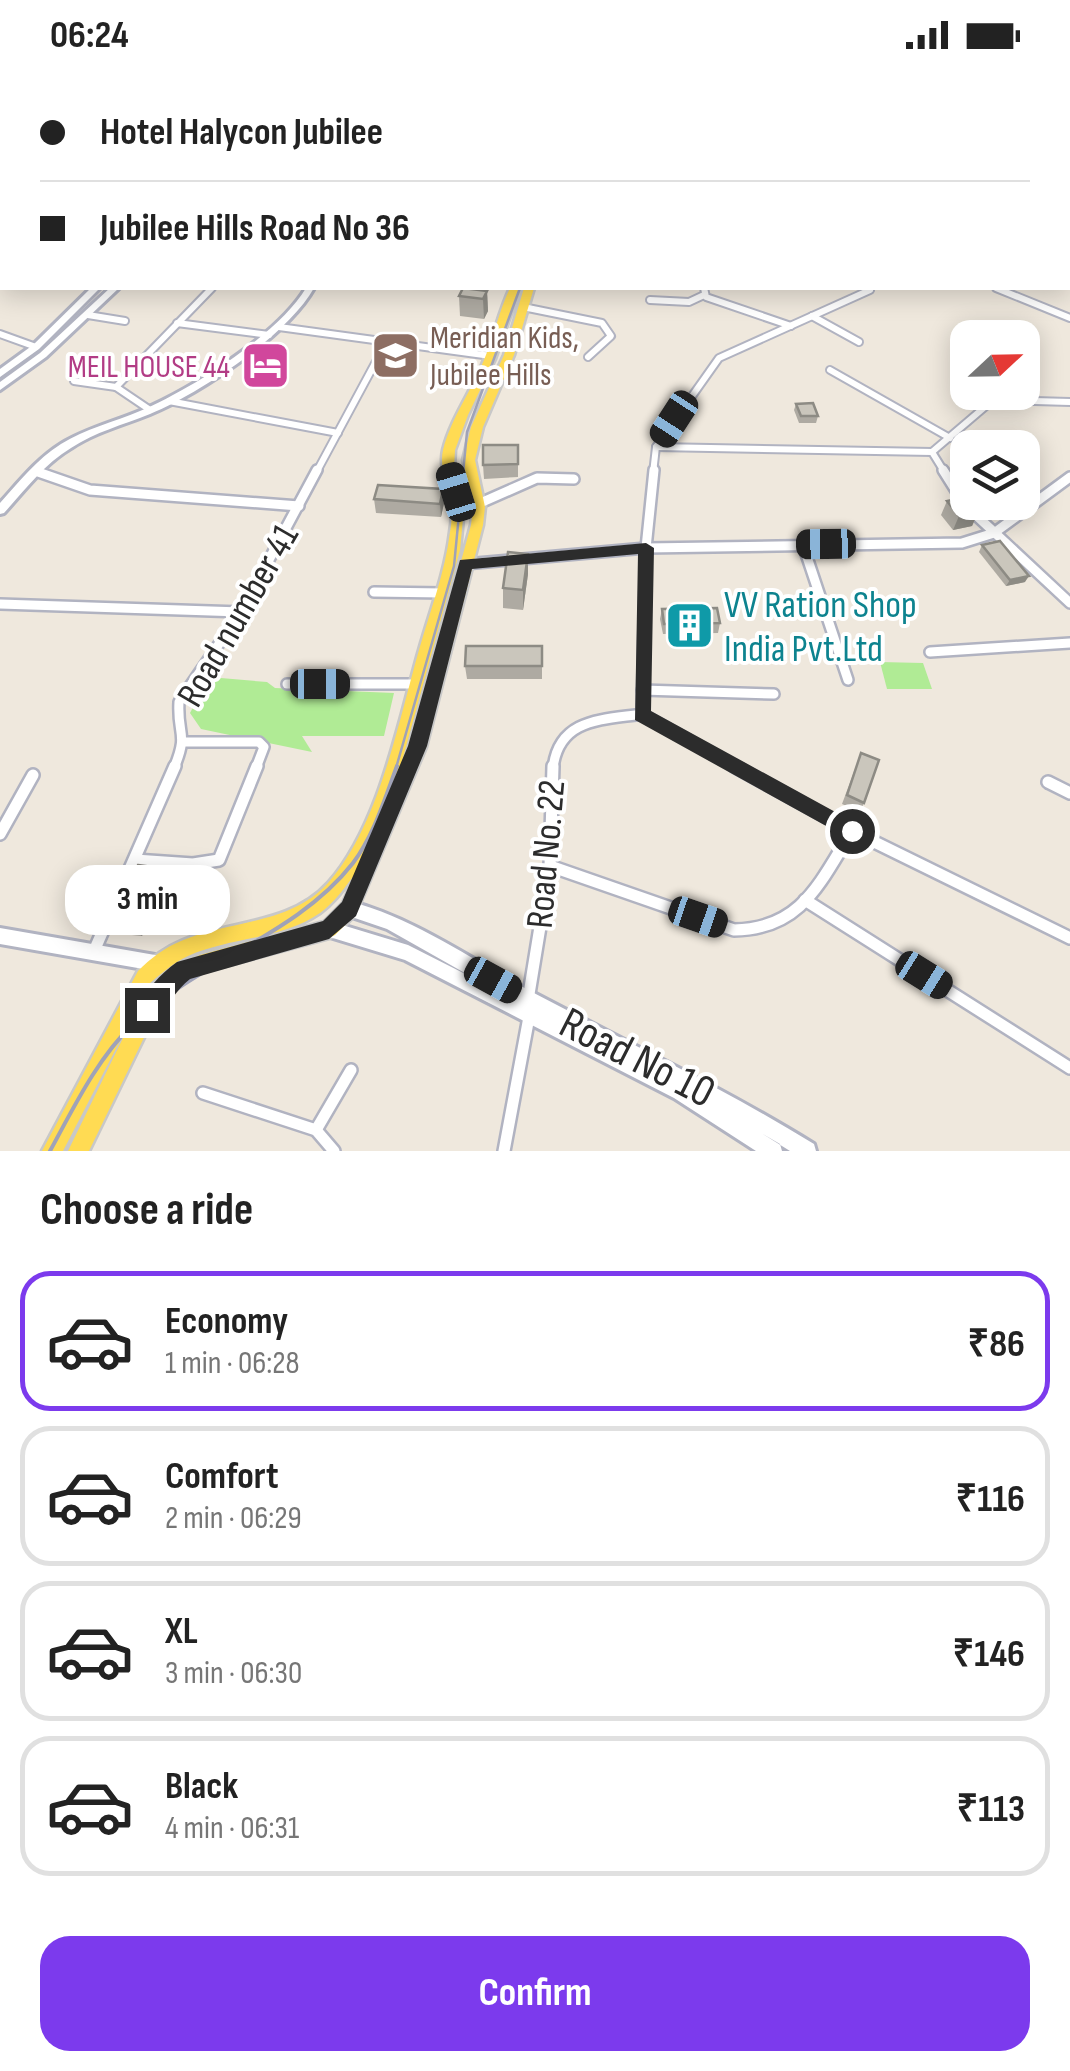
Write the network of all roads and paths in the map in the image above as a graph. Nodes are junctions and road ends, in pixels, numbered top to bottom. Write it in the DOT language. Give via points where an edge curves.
graph roads {
  1 [pos="104,290"];
  2 [pos="104,290"];
  3 [pos="105,290"];
  4 [pos="210,290"];
  5 [pos="309,290"];
  6 [pos="515,290"];
  7 [pos="528,290"];
  8 [pos="866,290"];
  9 [pos="1001,290"];
  10 [pos="704,291"];
  11 [pos="650,300"];
  12 [pos="516,311"];
  13 [pos="88,315"];
  14 [pos="812,316"];
  15 [pos="1070,318"];
  16 [pos="125,320"];
  17 [pos="178,323"];
  18 [pos="791,326"];
  19 [pos="279,327"];
  20 [pos="0,334"];
  21 [pos="268,335"];
  22 [pos="387,341"];
  23 [pos="859,342"];
  24 [pos="36,347"];
  25 [pos="491,356"];
  26 [pos="588,357"];
  27 [pos="830,370"];
  28 [pos="0,380"];
  29 [pos="74,381"];
  30 [pos="116,387"];
  31 [pos="169,401"];
  32 [pos="1070,402"];
  33 [pos="150,410"];
  34 [pos="959,430"];
  35 [pos="338,433"];
  36 [pos="950,438"];
  37 [pos="656,447"];
  38 [pos="932,452"];
  39 [pos="38,472"];
  40 [pos="1070,477"];
  41 [pos="574,479"];
  42 [pos="478,504"];
  43 [pos="299,506"];
  44 [pos="0,510"];
  45 [pos="994,533"];
  46 [pos="803,545"];
  47 [pos="646,548"];
  48 [pos="466,564"];
  49 [pos="374,592"];
  50 [pos="443,593"];
  51 [pos="0,604"];
  52 [pos="1070,604"];
  53 [pos="241,612"];
  54 [pos="1070,643"];
  55 [pos="426,652"];
  56 [pos="930,652"];
  57 [pos="443,654"];
  58 [pos="848,680"];
  59 [pos="287,684"];
  60 [pos="417,684"];
  61 [pos="642,690"];
  62 [pos="774,694"];
  63 [pos="642,714"];
  64 [pos="185,742"];
  65 [pos="33,775"];
  66 [pos="1048,782"];
  67 [pos="1070,793"];
  68 [pos="852,831"];
  69 [pos="0,834"];
  70 [pos="135,860"];
  71 [pos="550,866"];
  72 [pos="805,900"];
  73 [pos="354,910"];
  74 [pos="380,919"];
  75 [pos="329,929"];
  76 [pos="0,936"];
  77 [pos="370,938"];
  78 [pos="1070,938"];
  79 [pos="94,951"];
  80 [pos="155,963"];
  81 [pos="528,1008"];
  82 [pos="1070,1068"];
  83 [pos="351,1070"];
  84 [pos="203,1093"];
  85 [pos="316,1130"];
  86 [pos="52,1151"];
  87 [pos="78,1151"];
  88 [pos="334,1151"];
  89 [pos="504,1151"];
  90 [pos="774,1151"];
  91 [pos="807,1151"];
  1 -- 24 [label="main road"];
  2 -- 28 [label="main road" via="41,353"];
  3 -- 13 [label="main road"];
  4 -- 17 [label="street"];
  5 -- 19 [label="main road"];
  6 -- 12 [label="main road"];
  7 -- 12 [label="main road"];
  8 -- 14 [label="street"];
  9 -- 15 [label="street"];
  10 -- 11 [label="street" via="688,302"];
  10 -- 18 [label="street"];
  12 -- 25 [label="main road"];
  12 -- 26 [label="street" via="602,323 610,336"];
  12 -- 42 [label="main road" via="509,355 469,460"];
  13 -- 16 [label="street"];
  13 -- 28 [label="main road"];
  14 -- 18 [label="street"];
  14 -- 23 [label="street"];
  17 -- 21 [label="street"];
  17 -- 30 [label="street"];
  18 -- 37 [label="street" via="713,362"];
  19 -- 21 [label="main road"];
  19 -- 22 [label="street"];
  20 -- 24 [label="street"];
  21 -- 31 [label="main road"];
  22 -- 25 [label="street"];
  22 -- 35 [label="street, Road number 41"];
  24 -- 28 [label="main road"];
  25 -- 50 [label="main road" via="449,449 458,518"];
  27 -- 36 [label="street"];
  29 -- 30 [label="street"];
  30 -- 33 [label="street"];
  31 -- 33 [label="main road"];
  31 -- 35 [label="street"];
  32 -- 34 [label="street" via="993,400"];
  33 -- 39 [label="main road" via="72,442"];
  35 -- 43 [label="street, Road number 41"];
  36 -- 38 [label="street"];
  37 -- 38 [label="street"];
  37 -- 47 [label="street"];
  38 -- 45 [label="street" via="956,494"];
  39 -- 43 [label="street" via="90,490"];
  39 -- 44 [label="main road"];
  40 -- 45 [label="street"];
  41 -- 42 [label="street" via="537,478"];
  42 -- 48 [label="main road"];
  43 -- 53 [label="street, Road number 41"];
  45 -- 46 [label="street" via="945,544"];
  45 -- 52 [label="street"];
  46 -- 47 [label="street"];
  46 -- 58 [label="street"];
  47 -- 48 [label="street"];
  47 -- 61 [label="street"];
  48 -- 57 [label="main road"];
  49 -- 50 [label="street"];
  50 -- 55 [label="main road"];
  51 -- 53 [label="street"];
  53 -- 64 [label="street, Road number 41" via="180,702"];
  54 -- 56 [label="street"];
  55 -- 57 [label="main road"];
  55 -- 60 [label="main road"];
  57 -- 73 [label="main road" via="418,746"];
  59 -- 60 [label="street"];
  60 -- 80 [label="main road" via="361,846 332,892 258,932 177,949"];
  61 -- 62 [label="street"];
  61 -- 63 [label="street"];
  63 -- 68 [label="street"];
  63 -- 71 [label="street, Road No. 22" via="579,723 562,739 554,762"];
  64 -- 70 [label="street, Road number 41"];
  64 -- 70 [label="street" via="264,747 218,860"];
  65 -- 69 [label="street"];
  66 -- 67 [label="street"];
  68 -- 72 [label="street"];
  68 -- 78 [label="street"];
  70 -- 79 [label="street, Road number 41"];
  71 -- 72 [label="street" via="734,930 776,927"];
  71 -- 81 [label="street, Road No. 22"];
  72 -- 82 [label="street"];
  73 -- 74 [label="main road, Road No 10"];
  73 -- 75 [label="main road"];
  74 -- 77 [label="main road" via="368,927"];
  74 -- 81 [label="main road, Road No 10"];
  75 -- 77 [label="main road"];
  75 -- 87 [label="main road" via="200,964 171,980 147,1010"];
  76 -- 79 [label="main road"];
  77 -- 81 [label="main road"];
  79 -- 80 [label="main road"];
  80 -- 86 [label="main road"];
  81 -- 89 [label="street, Road No. 22"];
  81 -- 90 [label="main road, Road No 10"];
  81 -- 91 [label="main road, Road No 10" via="676,1072"];
  83 -- 85 [label="street"];
  84 -- 85 [label="street"];
  85 -- 88 [label="street"];
}
